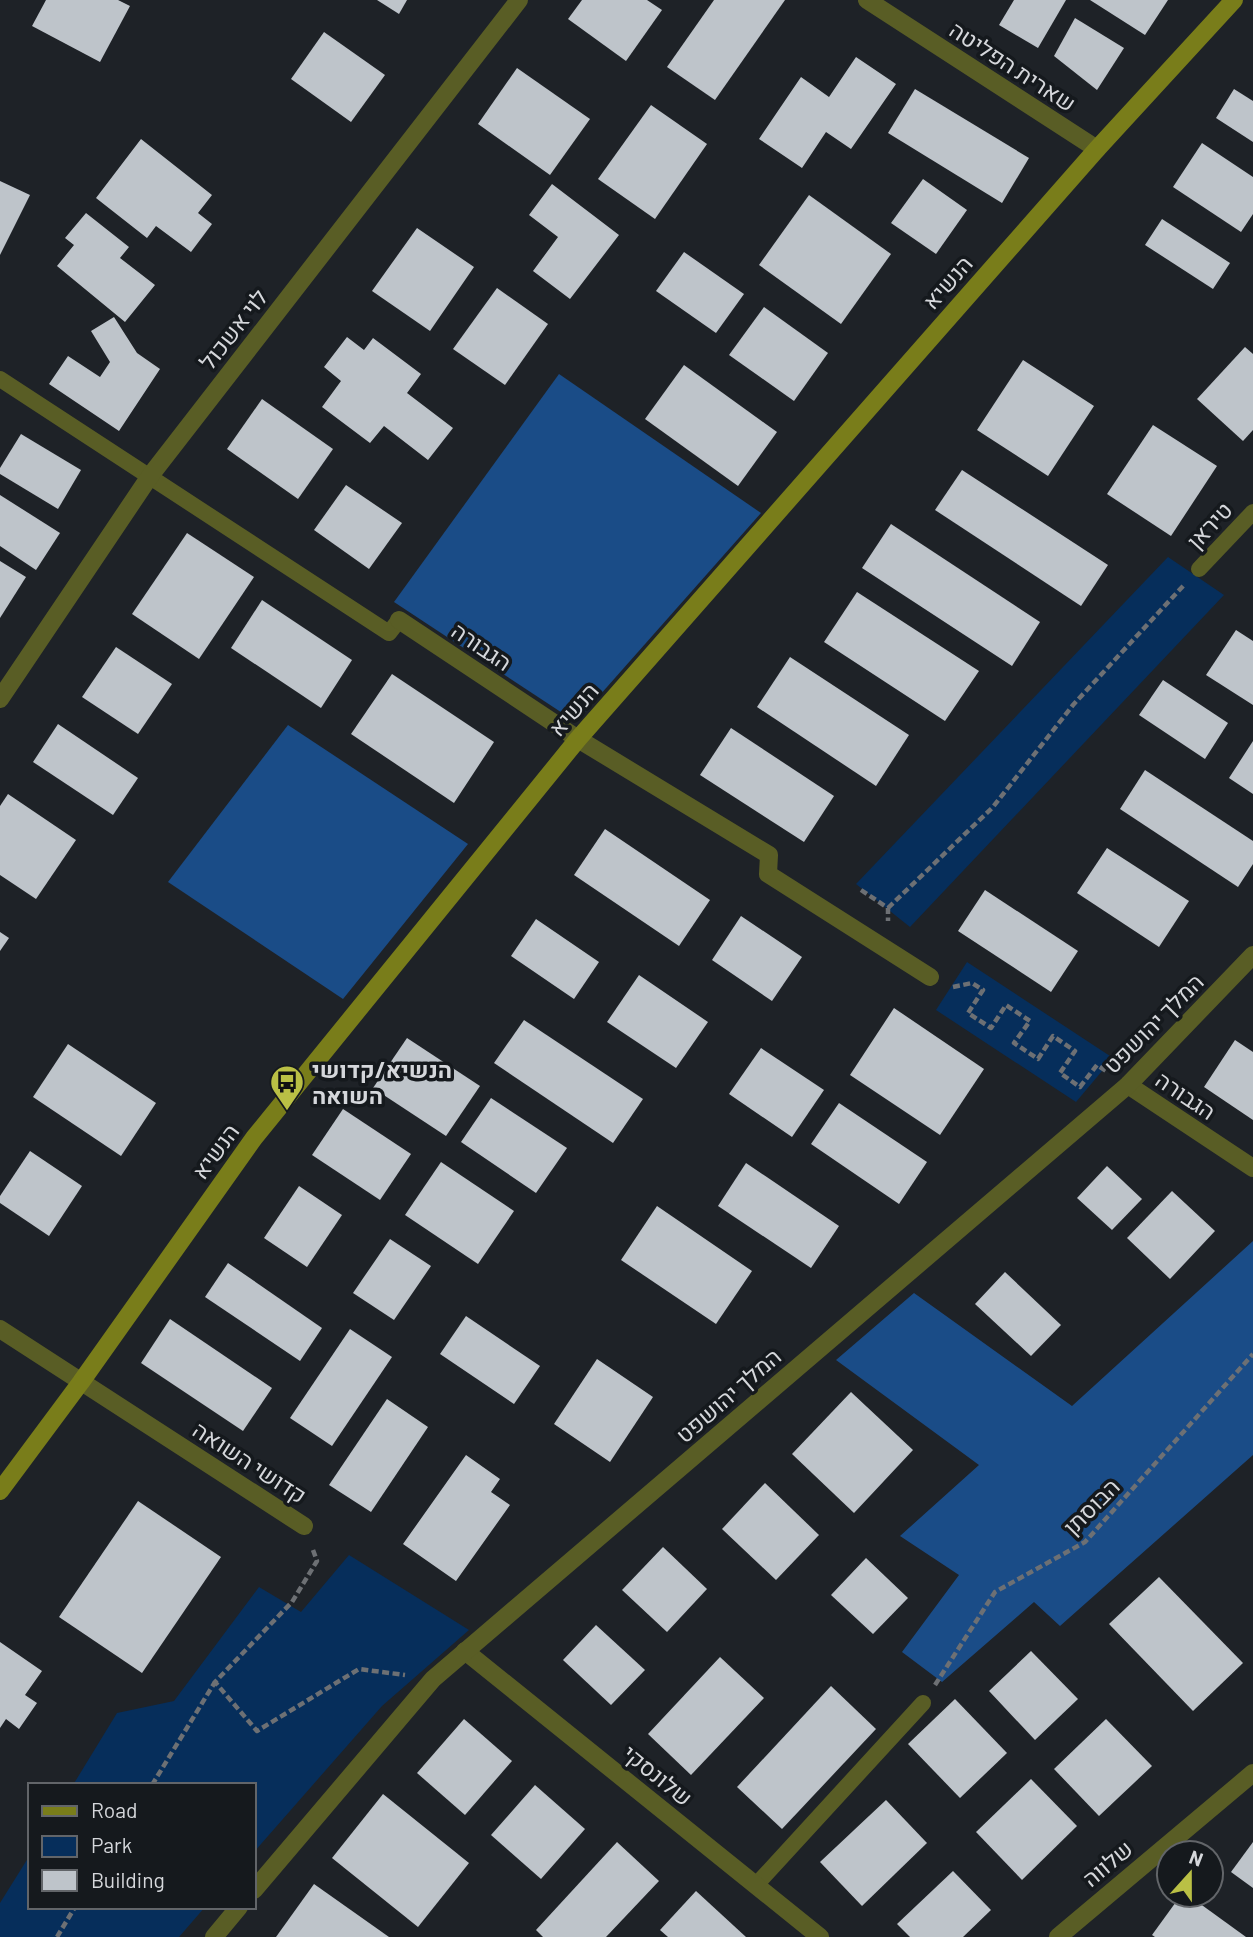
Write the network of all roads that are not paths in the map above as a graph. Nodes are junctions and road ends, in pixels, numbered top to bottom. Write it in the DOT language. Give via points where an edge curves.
graph roads {
  1 [pos="519,0"];
  2 [pos="867,0"];
  3 [pos="1234,0"];
  4 [pos="1097,149"];
  5 [pos="0,379"];
  6 [pos="150,476"];
  7 [pos="1253,512"];
  8 [pos="1199,569"];
  9 [pos="399,620"];
  10 [pos="0,699"];
  11 [pos="578,739"];
  12 [pos="1253,955"];
  13 [pos="930,977"];
  14 [pos="1128,1085"];
  15 [pos="1253,1168"];
  16 [pos="0,1329"];
  17 [pos="81,1382"];
  18 [pos="0,1491"];
  19 [pos="304,1526"];
  20 [pos="465,1651"];
  21 [pos="923,1703"];
  22 [pos="1253,1773"];
  23 [pos="756,1885"];
  24 [pos="256,1888"];
  25 [pos="237,1909"];
  26 [pos="214,1937"];
  27 [pos="820,1937"];
  28 [pos="1058,1937"];
  1 -- 6 [label="street, לוי אשכול"];
  2 -- 4 [label="street, שארית הפליטה"];
  3 -- 4 [label="street, הנשיא"];
  4 -- 11 [label="street, הנשיא"];
  5 -- 6 [label="lane, הגבורה"];
  6 -- 9 [label="lane, הגבורה" via="389,633"];
  6 -- 10 [label="street, לוי אשכול"];
  7 -- 8 [label="lane, טיראן"];
  9 -- 11 [label="street, הגבורה"];
  11 -- 13 [label="street, הגבורה" via="769,856 768,874"];
  11 -- 17 [label="street, הנשיא" via="254,1138"];
  12 -- 14 [label="street, המלך יהושפט"];
  14 -- 15 [label="street, הגבורה"];
  14 -- 20 [label="street, המלך יהושפט"];
  16 -- 17 [label="street, קדושי השואה"];
  17 -- 18 [label="street, הנשיא"];
  17 -- 19 [label="street, קדושי השואה"];
  20 -- 23 [label="street, שלונסקי"];
  20 -- 24 [label="street, המלך יהושפט" via="433,1679"];
  21 -- 23 [label="lane"];
  22 -- 28 [label="street, שלווה"];
  23 -- 27 [label="street, שלונסקי"];
  25 -- 26 [label="street"];
}
